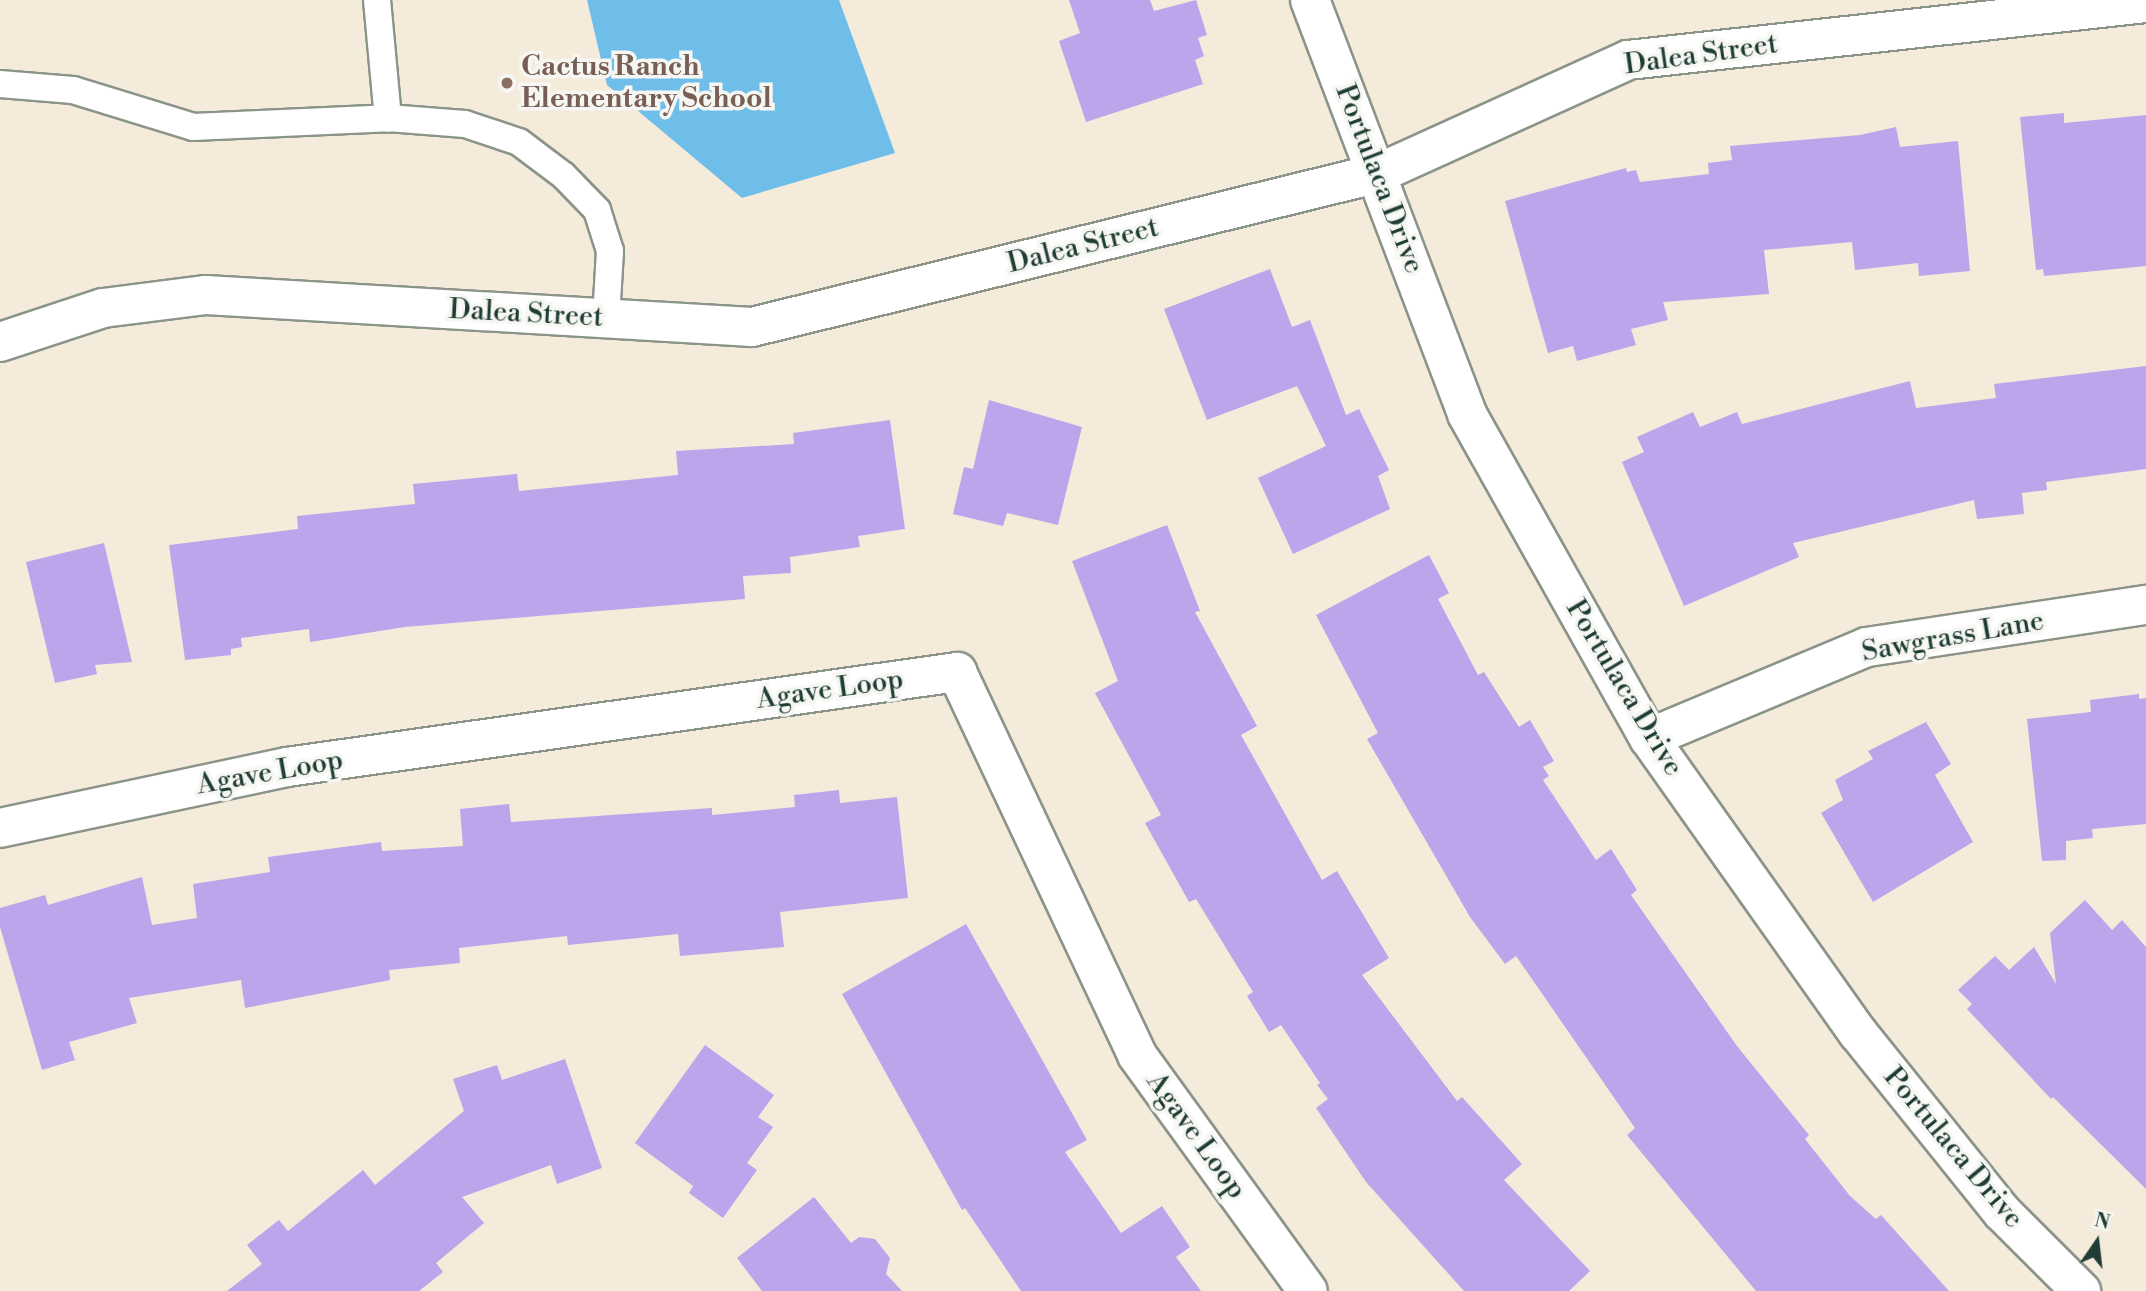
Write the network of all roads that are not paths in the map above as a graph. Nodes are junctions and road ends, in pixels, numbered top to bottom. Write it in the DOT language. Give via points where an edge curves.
graph roads {
  1 [pos="377,0"];
  2 [pos="1310,0"];
  3 [pos="2146,3"];
  4 [pos="0,84"];
  5 [pos="388,118"];
  6 [pos="1379,173"];
  7 [pos="606,319"];
  8 [pos="0,342"];
  9 [pos="2146,606"];
  10 [pos="1649,738"];
  11 [pos="0,828"];
  12 [pos="1308,1291"];
  13 [pos="2081,1291"];
  1 -- 5 [label="lane"];
  2 -- 6 [label="street, Portulaca Drive"];
  3 -- 6 [label="street, Dalea Street" via="1628,60"];
  4 -- 5 [label="lane" via="73,90 193,127"];
  5 -- 7 [label="lane" via="465,124 519,142 563,175 597,210 610,251"];
  6 -- 7 [label="street, Dalea Street" via="752,327"];
  6 -- 10 [label="street, Portulaca Drive" via="1467,414"];
  7 -- 8 [label="street, Dalea Street" via="206,295 103,308"];
  9 -- 10 [label="street, Sawgrass Lane" via="1867,647"];
  10 -- 13 [label="street, Portulaca Drive" via="1858,1033 2003,1212"];
  11 -- 12 [label="street, Agave Loop" via="287,767 957,673 1137,1055"];
}
